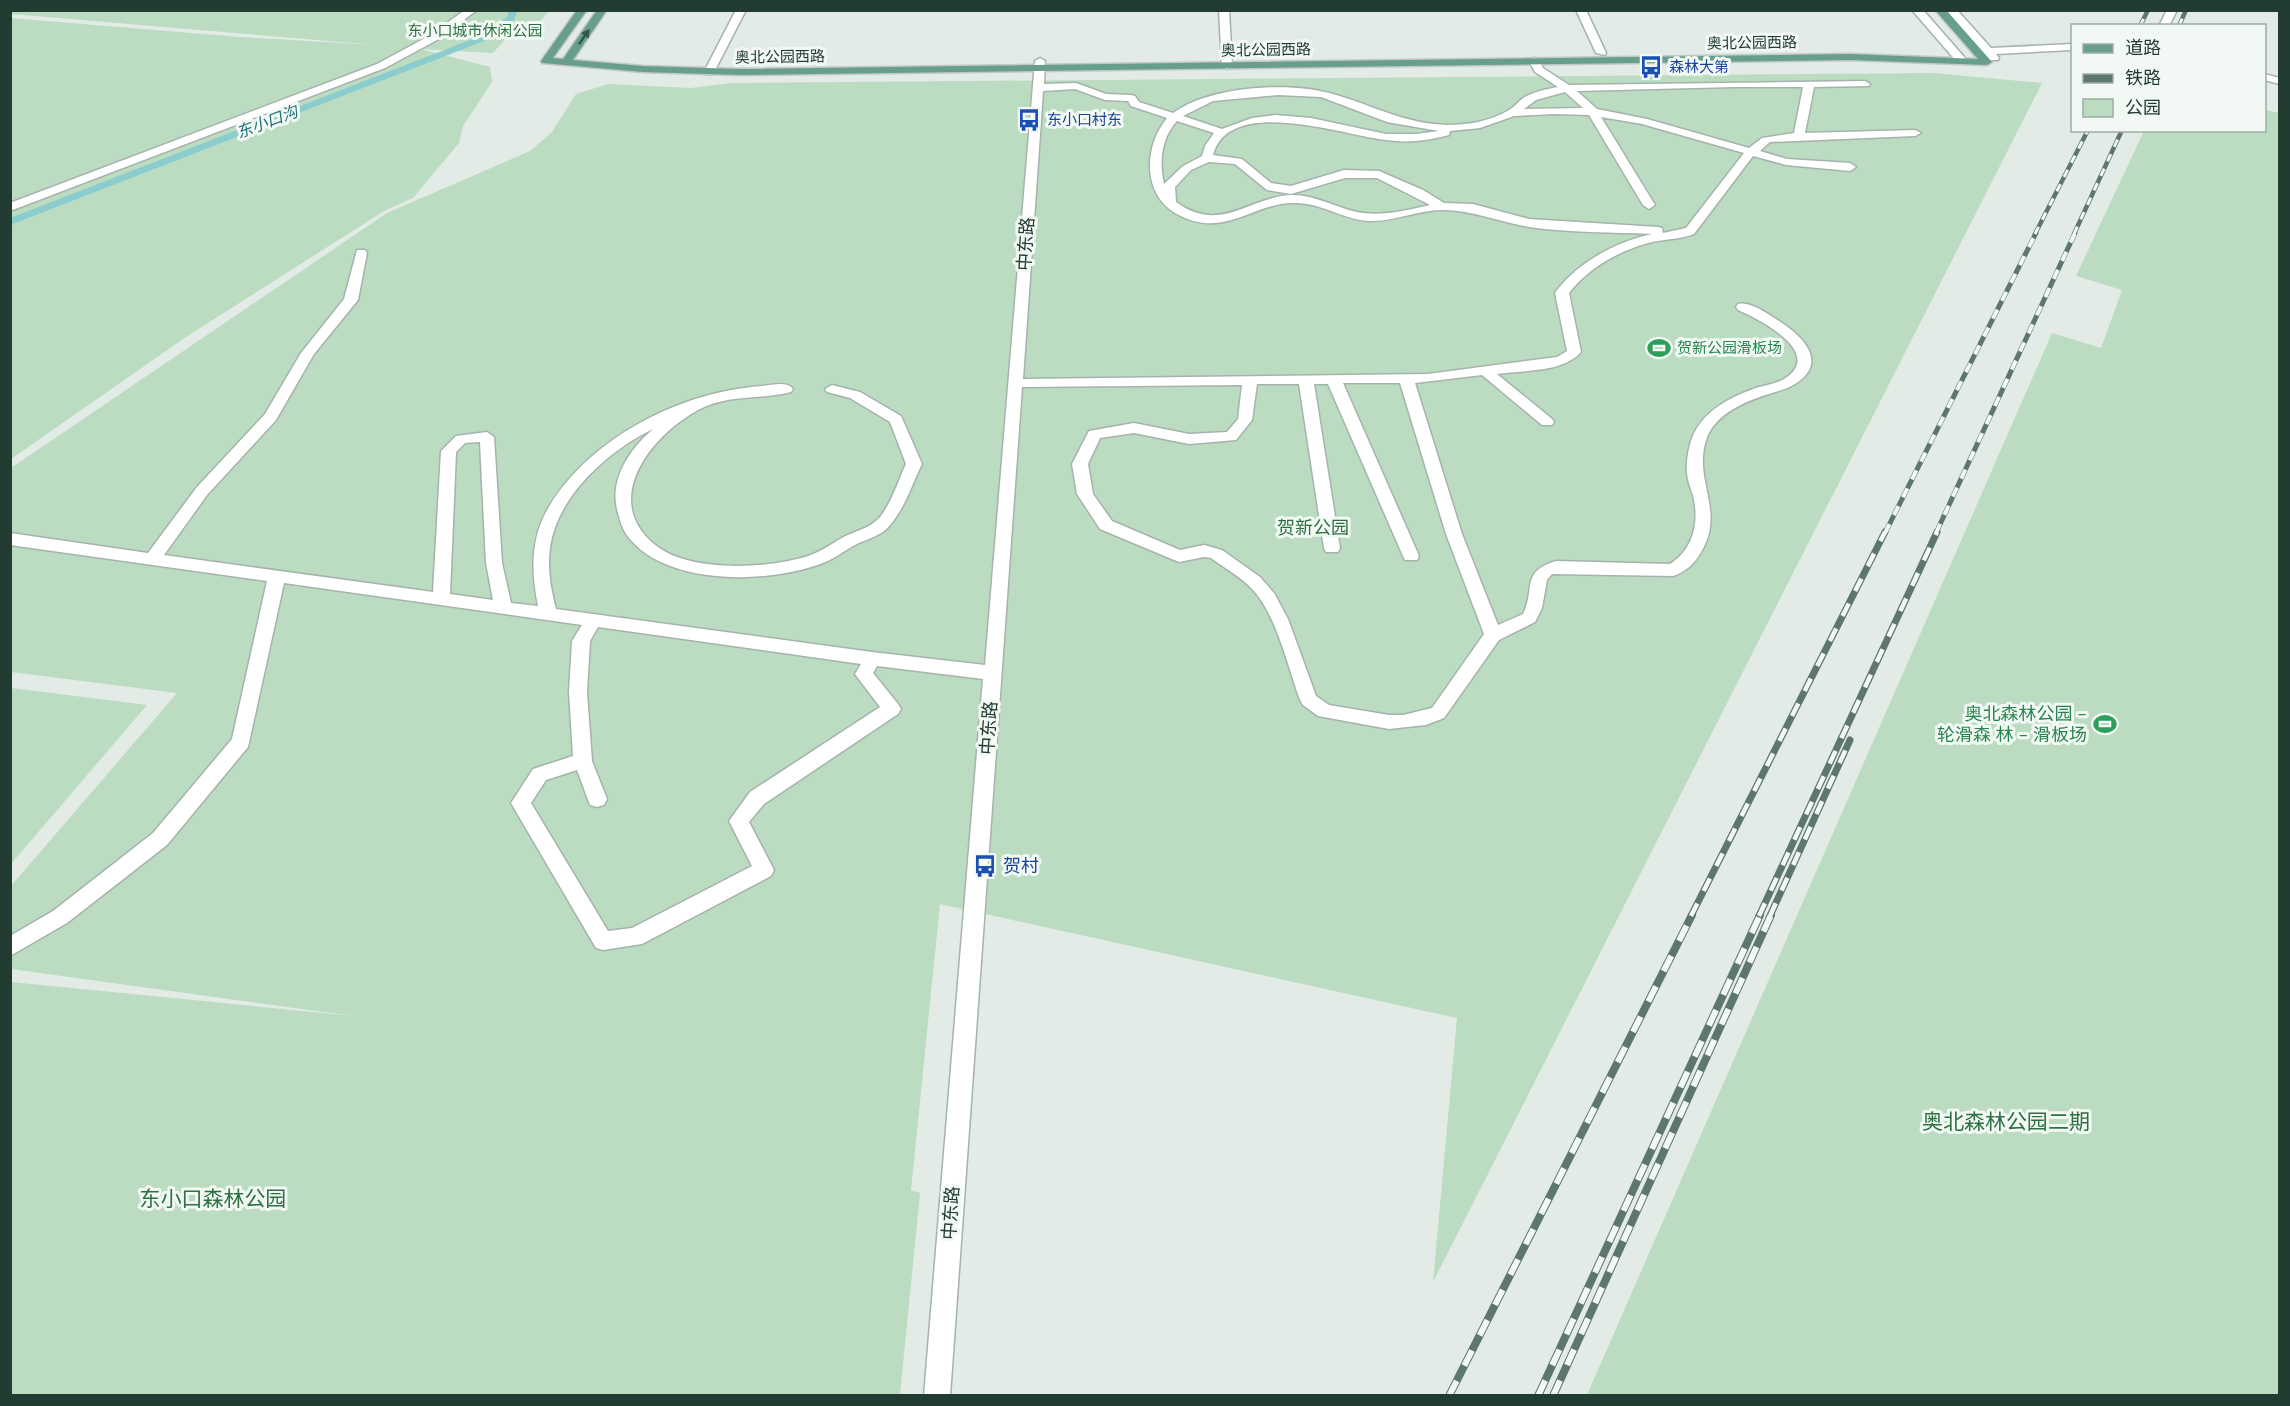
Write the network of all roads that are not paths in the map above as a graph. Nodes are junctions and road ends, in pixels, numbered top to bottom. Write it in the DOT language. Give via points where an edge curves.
graph roads {
  1 [pos="472,10"];
  2 [pos="582,10"];
  3 [pos="602,10"];
  4 [pos="741,10"];
  5 [pos="1224,10"];
  6 [pos="1235,10"];
  7 [pos="1581,10"];
  8 [pos="1917,10"];
  9 [pos="1929,10"];
  10 [pos="1940,10"];
  11 [pos="1951,10"];
  12 [pos="2172,10"];
  13 [pos="2165,24"];
  14 [pos="2071,46"];
  15 [pos="1952,51"];
  16 [pos="1601,53"];
  17 [pos="1963,56"];
  18 [pos="1989,57"];
  19 [pos="569,59"];
  20 [pos="1534,61"];
  21 [pos="1232,62"];
  22 [pos="1040,64"];
  23 [pos="711,68"];
  24 [pos="1809,84"];
  25 [pos="1865,84"];
  26 [pos="1038,88"];
  27 [pos="1567,88"];
  28 [pos="1593,112"];
  29 [pos="1513,113"];
  30 [pos="1173,116"];
  31 [pos="1490,123"];
  32 [pos="1221,132"];
  33 [pos="1915,133"];
  34 [pos="1800,136"];
  35 [pos="1750,153"];
  36 [pos="1207,158"];
  37 [pos="1850,167"];
  38 [pos="1170,205"];
  39 [pos="1648,205"];
  40 [pos="1441,206"];
  41 [pos="10,207"];
  42 [pos="1690,231"];
  43 [pos="361,253"];
  44 [pos="1743,307"];
  45 [pos="1486,372"];
  46 [pos="1406,378"];
  47 [pos="1334,380"];
  48 [pos="1250,381"];
  49 [pos="1306,381"];
  50 [pos="1015,383"];
  51 [pos="832,388"];
  52 [pos="786,389"];
  53 [pos="692,407"];
  54 [pos="1547,422"];
  55 [pos="10,539"];
  56 [pos="1332,548"];
  57 [pos="1411,556"];
  58 [pos="153,558"];
  59 [pos="277,575"];
  60 [pos="441,597"];
  61 [pos="503,606"];
  62 [pos="548,613"];
  63 [pos="592,620"];
  64 [pos="1493,635"];
  65 [pos="872,659"];
  66 [pos="993,672"];
  67 [pos="583,761"];
  68 [pos="597,799"];
  69 [pos="10,947"];
  70 [pos="937,1395"];
  1 -- 41 [label="street" via="440,34 381,66"];
  2 -- 19 [label="main road, 奥北公园西路" via="548,57"];
  19 -- 3 [label="main road, one-way"];
  4 -- 23 [label="street"];
  5 -- 21 [label="street"];
  6 -- 21 [label="street"];
  7 -- 16 [label="street"];
  8 -- 15 [label="street"];
  9 -- 17 [label="main road"];
  10 -- 18 [label="main road"];
  11 -- 18 [label="street"];
  12 -- 13 [label="street"];
  14 -- 18 [label="street"];
  15 -- 16 [label="main road, 奥北公园西路"];
  15 -- 17 [label="main road, 奥北公园西路"];
  16 -- 21 [label="main road, 奥北公园西路"];
  17 -- 18 [label="main road, 奥北公园西路"];
  17 -- 20 [label="main road, 奥北公园西路"];
  19 -- 23 [label="main road, 奥北公园西路"];
  20 -- 21 [label="main road, 奥北公园西路"];
  20 -- 27 [label="street" via="1539,70"];
  21 -- 22 [label="main road, 奥北公园西路"];
  22 -- 23 [label="main road, 奥北公园西路"];
  22 -- 26 [label="street, 中东路"];
  24 -- 25 [label="street"];
  24 -- 27 [label="street"];
  24 -- 34 [label="street"];
  26 -- 30 [label="street" via="1076,86 1105,97 1131,98 1136,104"];
  26 -- 50 [label="street, 中东路"];
  27 -- 28 [label="street"];
  27 -- 29 [label="street" via="1528,100"];
  28 -- 29 [label="street"];
  28 -- 35 [label="street" via="1643,121"];
  28 -- 39 [label="street"];
  29 -- 31 [label="street"];
  30 -- 31 [label="street" via="1202,102 1236,95 1302,91 1416,124 1449,128"];
  30 -- 32 [label="street"];
  30 -- 38 [label="street" via="1160,134 1155,180"];
  31 -- 32 [label="street" via="1428,138 1387,138 1303,119 1271,118"];
  32 -- 36 [label="street" via="1210,144"];
  33 -- 34 [label="street"];
  34 -- 35 [label="street" via="1766,140"];
  35 -- 37 [label="street" via="1786,162"];
  35 -- 42 [label="street"];
  36 -- 38 [label="street" via="1187,168 1168,186"];
  36 -- 40 [label="street" via="1238,161 1267,186 1291,190 1344,174 1379,175"];
  38 -- 40 [label="street" via="1192,215 1221,219 1291,198 1366,217"];
  40 -- 42 [label="street" via="1473,208 1529,223"];
  42 -- 45 [label="street" via="1617,249 1568,284 1562,293 1574,352 1568,357"];
  43 -- 58 [label="street" via="351,300 309,352 271,417 202,491"];
  44 -- 64 [label="street" via="1772,320 1787,332 1805,359 1802,372 1791,381 1739,400 1705,426 1699,440 1695,477 1704,517 1695,550 1685,564 1674,570 1546,570 1539,579 1529,618"];
  45 -- 46 [label="street"];
  45 -- 54 [label="street"];
  46 -- 47 [label="street"];
  46 -- 64 [label="street" via="1454,534"];
  47 -- 49 [label="street"];
  47 -- 57 [label="street"];
  48 -- 49 [label="street"];
  48 -- 50 [label="street"];
  48 -- 64 [label="street" via="1245,420 1231,437 1189,439 1134,428 1094,434 1080,464 1085,494 1106,525 1179,556 1204,551 1216,554 1254,581 1279,619 1309,700 1324,711 1389,722 1426,718 1438,712"];
  49 -- 56 [label="street"];
  50 -- 66 [label="street, 中东路"];
  51 -- 53 [label="street" via="855,395 896,419 914,464 884,523 816,559 766,570 722,571 667,559 644,544 631,529 625,513 626,475 640,450"];
  52 -- 53 [label="street" via="752,391"];
  53 -- 62 [label="street" via="643,426 592,464 569,489 551,516 543,541 540,574"];
  55 -- 58 [label="street"];
  58 -- 59 [label="street"];
  59 -- 60 [label="street"];
  59 -- 69 [label="street" via="241,742 160,839 60,917"];
  60 -- 61 [label="street"];
  60 -- 61 [label="street" via="449,451 461,439 487,437 494,563"];
  61 -- 62 [label="street"];
  62 -- 63 [label="street"];
  63 -- 65 [label="street"];
  63 -- 67 [label="street" via="581,641 578,692"];
  65 -- 66 [label="street"];
  65 -- 67 [label="street" via="864,674 892,709 757,798 739,821 764,870 635,937 603,942 521,803 540,774"];
  66 -- 70 [label="street, 中东路"];
  67 -- 68 [label="street"];
}
